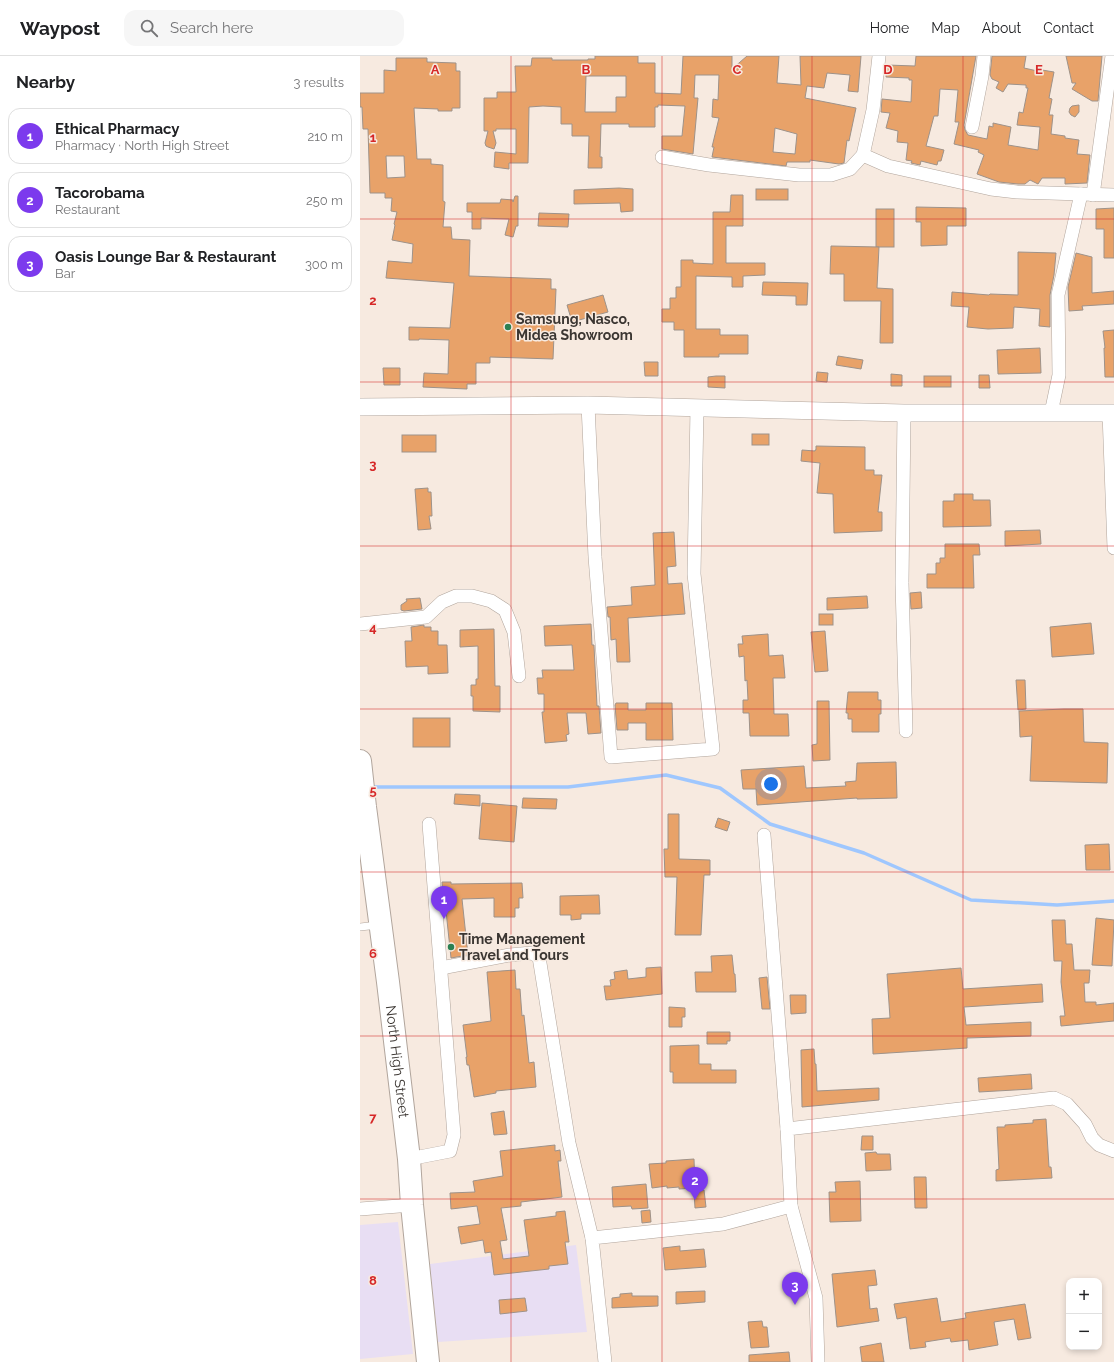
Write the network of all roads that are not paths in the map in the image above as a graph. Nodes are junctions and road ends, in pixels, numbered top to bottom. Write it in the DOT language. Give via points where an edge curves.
graph roads {
  1 [pos="879,56"];
  2 [pos="984,56"];
  3 [pos="1112,56"];
  4 [pos="972,126"];
  5 [pos="863,155"];
  6 [pos="662,157"];
  7 [pos="1087,195"];
  8 [pos="1114,195"];
  9 [pos="588,405"];
  10 [pos="360,407"];
  11 [pos="697,408"];
  12 [pos="904,413"];
  13 [pos="1051,413"];
  14 [pos="1111,413"];
  15 [pos="1114,548"];
  16 [pos="360,624"];
  17 [pos="519,676"];
  18 [pos="906,732"];
  19 [pos="360,765"];
  20 [pos="429,824"];
  21 [pos="764,835"];
  22 [pos="370,926"];
  23 [pos="441,968"];
  24 [pos="787,1129"];
  25 [pos="1114,1151"];
  26 [pos="409,1159"];
  27 [pos="412,1205"];
  28 [pos="792,1206"];
  29 [pos="360,1209"];
  30 [pos="592,1238"];
  31 [pos="428,1362"];
  32 [pos="604,1362"];
  33 [pos="818,1362"];
  1 -- 5 [label="street" via="873,110"];
  2 -- 4 [label="street"];
  3 -- 7 [label="street"];
  5 -- 6 [label="street" via="850,169 832,175 806,175 708,165"];
  5 -- 7 [label="street" via="888,166 991,189"];
  7 -- 8 [label="street"];
  7 -- 13 [label="street" via="1058,295 1059,375"];
  9 -- 10 [label="street"];
  9 -- 11 [label="street"];
  9 -- 11 [label="street" via="595,557 611,757 713,749 694,574"];
  11 -- 12 [label="street"];
  12 -- 13 [label="street"];
  12 -- 18 [label="street" via="902,583"];
  13 -- 14 [label="street"];
  14 -- 15 [label="street"];
  16 -- 17 [label="street" via="426,617 442,602 456,596 472,596 491,601 505,610 514,632"];
  19 -- 22 [label="highway, North High Street"];
  20 -- 23 [label="street"];
  21 -- 24 [label="street"];
  22 -- 26 [label="highway, North High Street"];
  23 -- 26 [label="street" via="454,1135 450,1151"];
  23 -- 30 [label="street" via="510,955 532,953 539,957 569,1143"];
  24 -- 25 [label="street" via="1054,1098 1067,1104 1099,1145"];
  24 -- 28 [label="street"];
  26 -- 27 [label="highway, North High Street"];
  27 -- 29 [label="street"];
  27 -- 31 [label="highway, North High Street"];
  28 -- 30 [label="street" via="723,1224"];
  28 -- 33 [label="street" via="816,1298"];
  30 -- 32 [label="street"];
}
